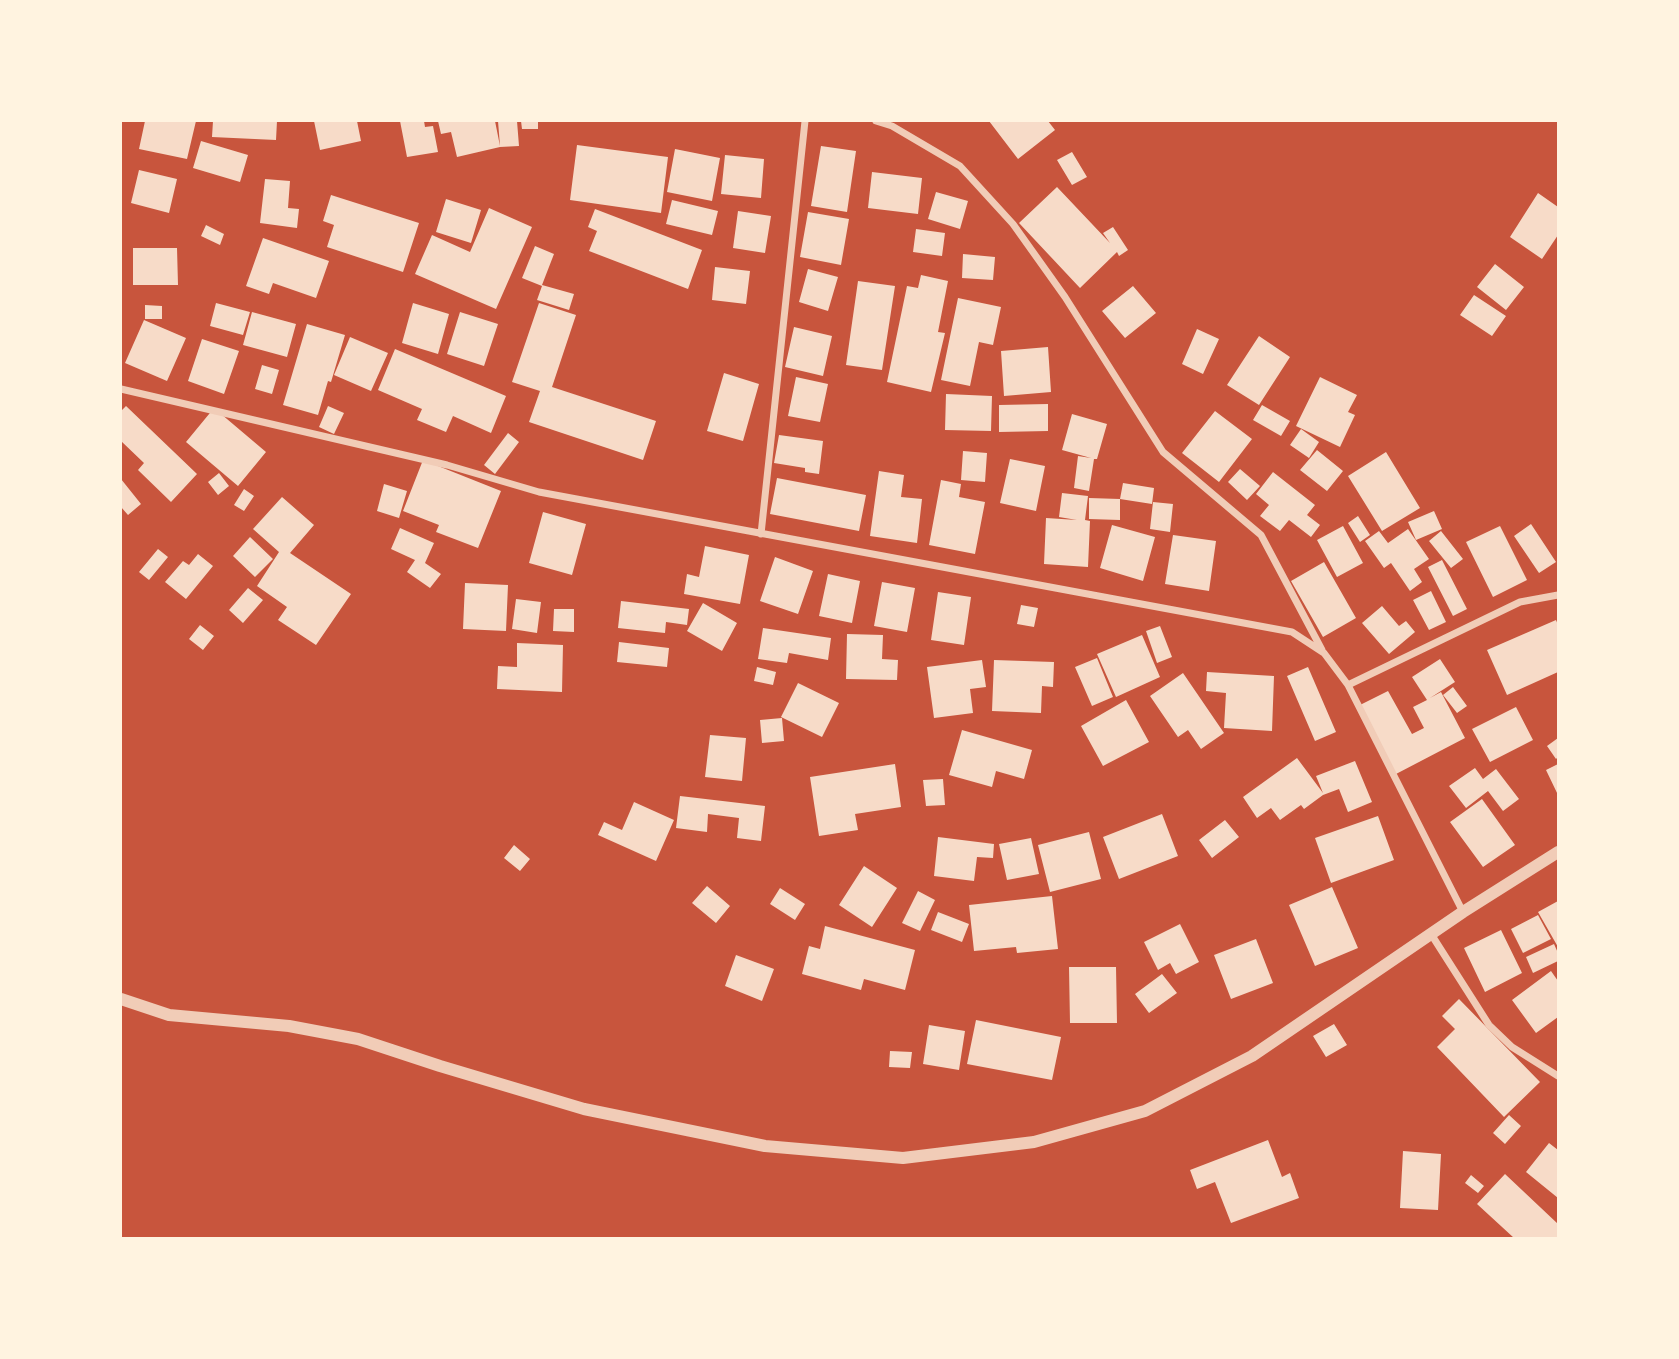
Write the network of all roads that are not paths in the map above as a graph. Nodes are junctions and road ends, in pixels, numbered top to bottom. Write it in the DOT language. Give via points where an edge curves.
graph roads {
  1 [pos="805,121"];
  2 [pos="876,121"];
  3 [pos="121,389"];
  4 [pos="761,534"];
  5 [pos="1558,595"];
  6 [pos="1324,653"];
  7 [pos="1348,685"];
  8 [pos="1558,852"];
  9 [pos="1464,912"];
  10 [pos="1431,934"];
  11 [pos="121,999"];
  12 [pos="1558,1076"];
  1 -- 4 [label="street"];
  2 -- 6 [label="street" via="960,166 1013,224 1163,452 1261,535"];
  3 -- 4 [label="street" via="538,492"];
  4 -- 6 [label="street" via="1292,632"];
  5 -- 7 [label="street" via="1520,602"];
  6 -- 7 [label="street"];
  7 -- 9 [label="street"];
  8 -- 9 [label="street"];
  9 -- 10 [label="street"];
  10 -- 11 [label="street" via="1252,1056 1145,1111 1034,1142 903,1158 739,1141 584,1108 358,1039 289,1026 169,1015"];
  10 -- 12 [label="street" via="1489,1025 1511,1047"];
}
